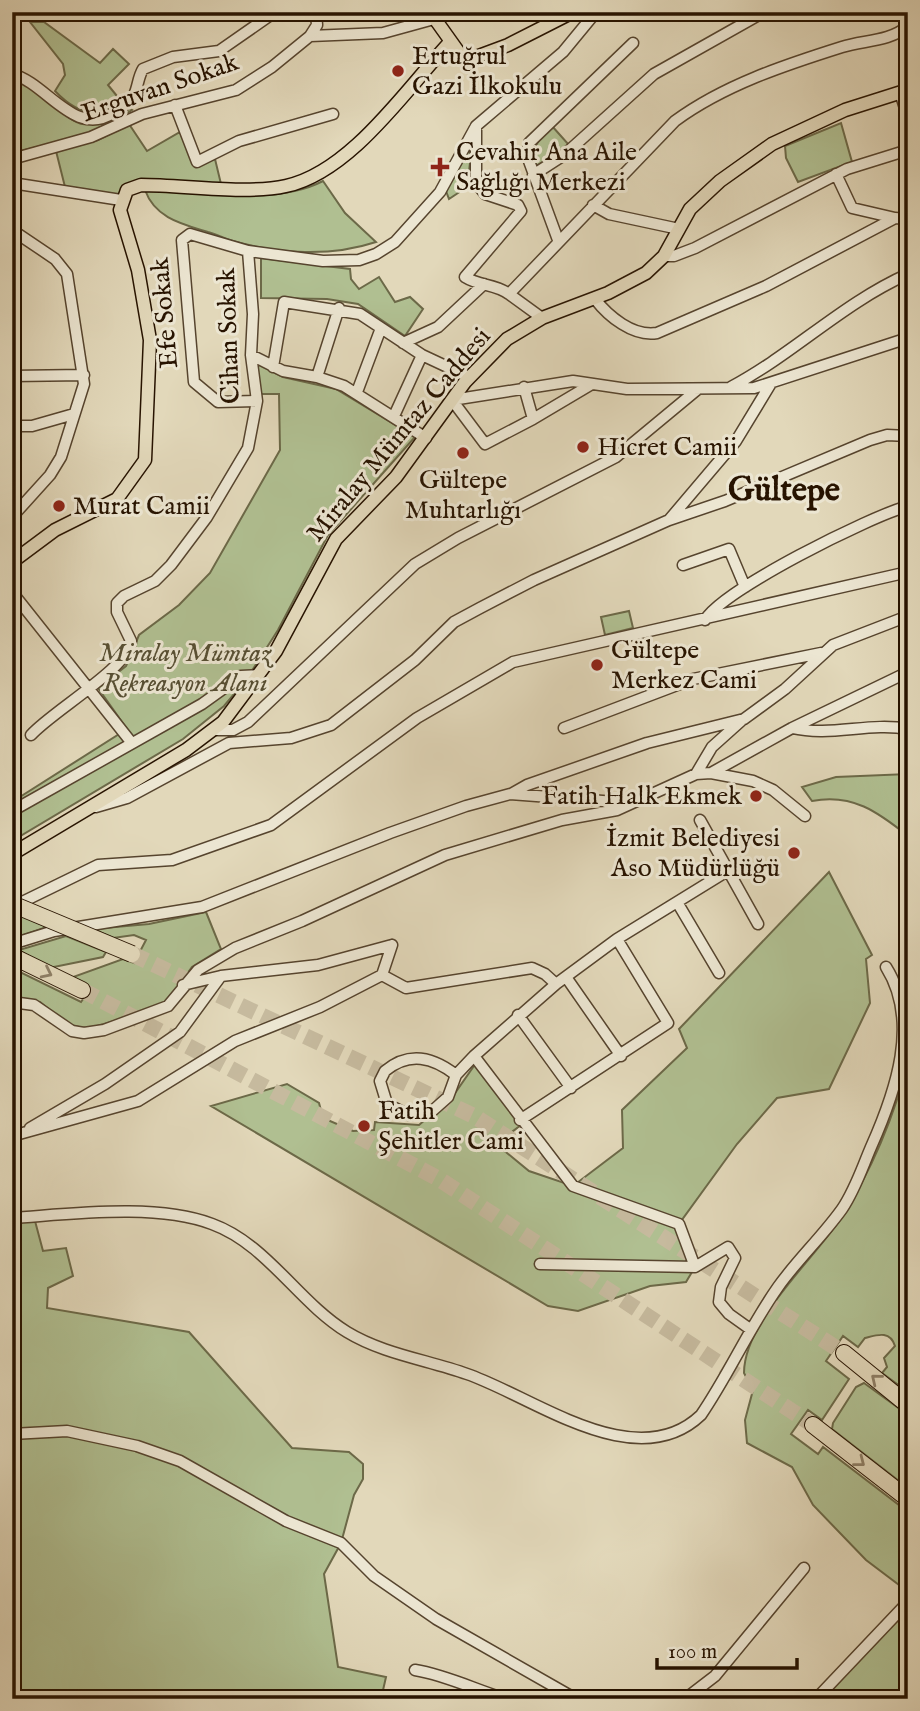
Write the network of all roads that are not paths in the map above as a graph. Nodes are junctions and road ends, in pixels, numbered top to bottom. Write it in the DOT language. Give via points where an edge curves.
graph roads {
  1 [pos="275,12"];
  2 [pos="316,12"];
  3 [pos="573,12"];
  4 [pos="596,12"];
  5 [pos="764,12"];
  6 [pos="432,16"];
  7 [pos="908,26"];
  8 [pos="310,36"];
  9 [pos="450,42"];
  10 [pos="633,43"];
  11 [pos="12,74"];
  12 [pos="904,91"];
  13 [pos="132,98"];
  14 [pos="175,105"];
  15 [pos="142,114"];
  16 [pos="332,114"];
  17 [pos="908,118"];
  18 [pos="476,126"];
  19 [pos="908,150"];
  20 [pos="12,159"];
  21 [pos="836,174"];
  22 [pos="533,175"];
  23 [pos="12,183"];
  24 [pos="121,200"];
  25 [pos="593,205"];
  26 [pos="895,218"];
  27 [pos="908,219"];
  28 [pos="679,229"];
  29 [pos="12,230"];
  30 [pos="558,240"];
  31 [pos="248,251"];
  32 [pos="664,256"];
  33 [pos="908,274"];
  34 [pos="484,285"];
  35 [pos="509,294"];
  36 [pos="595,299"];
  37 [pos="339,308"];
  38 [pos="542,318"];
  39 [pos="381,328"];
  40 [pos="908,338"];
  41 [pos="403,343"];
  42 [pos="251,355"];
  43 [pos="422,355"];
  44 [pos="273,367"];
  45 [pos="83,375"];
  46 [pos="12,376"];
  47 [pos="317,377"];
  48 [pos="469,377"];
  49 [pos="592,384"];
  50 [pos="770,385"];
  51 [pos="524,387"];
  52 [pos="698,388"];
  53 [pos="729,388"];
  54 [pos="357,392"];
  55 [pos="452,400"];
  56 [pos="257,401"];
  57 [pos="74,414"];
  58 [pos="394,416"];
  59 [pos="533,419"];
  60 [pos="12,426"];
  61 [pos="908,436"];
  62 [pos="426,438"];
  63 [pos="908,506"];
  64 [pos="12,517"];
  65 [pos="669,520"];
  66 [pos="12,562"];
  67 [pos="683,565"];
  68 [pos="908,572"];
  69 [pos="745,587"];
  70 [pos="12,592"];
  71 [pos="908,616"];
  72 [pos="705,620"];
  73 [pos="821,653"];
  74 [pos="908,672"];
  75 [pos="259,675"];
  76 [pos="90,687"];
  77 [pos="744,719"];
  78 [pos="564,728"];
  79 [pos="792,728"];
  80 [pos="908,729"];
  81 [pos="214,730"];
  82 [pos="31,735"];
  83 [pos="131,741"];
  84 [pos="711,773"];
  85 [pos="696,774"];
  86 [pos="510,794"];
  87 [pos="633,804"];
  88 [pos="12,811"];
  89 [pos="80,812"];
  90 [pos="806,816"];
  91 [pos="700,820"];
  92 [pos="12,854"];
  93 [pos="729,870"];
  94 [pos="677,902"];
  95 [pos="12,905"];
  96 [pos="758,924"];
  97 [pos="617,939"];
  98 [pos="12,944"];
  99 [pos="132,954"];
  100 [pos="12,956"];
  101 [pos="886,967"];
  102 [pos="719,973"];
  103 [pos="382,975"];
  104 [pos="221,976"];
  105 [pos="566,977"];
  106 [pos="556,984"];
  107 [pos="183,985"];
  108 [pos="904,986"];
  109 [pos="82,990"];
  110 [pos="12,1002"];
  111 [pos="518,1015"];
  112 [pos="474,1056"];
  113 [pos="621,1056"];
  114 [pos="456,1075"];
  115 [pos="571,1088"];
  116 [pos="520,1120"];
  117 [pos="17,1134"];
  118 [pos="12,1218"];
  119 [pos="540,1264"];
  120 [pos="695,1267"];
  121 [pos="750,1329"];
  122 [pos="844,1353"];
  123 [pos="908,1405"];
  124 [pos="813,1425"];
  125 [pos="12,1434"];
  126 [pos="908,1499"];
  127 [pos="804,1569"];
  128 [pos="908,1602"];
  129 [pos="415,1670"];
  130 [pos="506,1699"];
  131 [pos="576,1699"];
  132 [pos="685,1699"];
  133 [pos="816,1699"];
  1 -- 13 [label="street" via="219,51 173,57 148,66 140,72"];
  2 -- 8 [label="street" via="317,24"];
  3 -- 9 [label="main road" via="473,60 459,57"];
  4 -- 18 [label="street, Cihan Sokak" via="563,52"];
  5 -- 22 [label="street" via="654,74 564,155"];
  6 -- 8 [label="street" via="383,33"];
  6 -- 9 [label="main road"];
  7 -- 25 [label="street" via="885,38 768,72 700,104 667,128"];
  8 -- 14 [label="street, Erguvan Sokak" via="236,90"];
  9 -- 24 [label="main road" via="364,137 307,179 275,188 141,185 129,188"];
  10 -- 22 [label="street" via="529,143"];
  11 -- 13 [label="street" via="37,84 83,120 107,117"];
  12 -- 17 [label="street"];
  12 -- 28 [label="main road, Miralay Mümtaz Caddesi" via="845,110 772,144 709,190"];
  13 -- 15 [label="street"];
  14 -- 15 [label="street, Erguvan Sokak"];
  14 -- 16 [label="street" via="197,162 239,141"];
  15 -- 20 [label="street, Erguvan Sokak" via="91,137"];
  18 -- 31 [label="street, Cihan Sokak" via="440,192 395,242 376,254 343,261"];
  18 -- 34 [label="street" via="477,183 485,194 518,205 521,211 465,276"];
  19 -- 21 [label="street"];
  21 -- 26 [label="street" via="852,208"];
  21 -- 32 [label="street" via="695,248"];
  22 -- 30 [label="street"];
  23 -- 24 [label="street"];
  24 -- 66 [label="main road" via="150,340 145,460 117,499 55,530"];
  25 -- 28 [label="street" via="609,214"];
  25 -- 30 [label="street"];
  26 -- 27 [label="street"];
  26 -- 36 [label="street" via="766,286 657,332 622,323"];
  28 -- 32 [label="main road, Miralay Mümtaz Caddesi"];
  29 -- 45 [label="street" via="55,259 67,274"];
  30 -- 35 [label="street"];
  31 -- 42 [label="street, Cihan Sokak"];
  31 -- 56 [label="street, Efe Sokak" via="190,234 181,246 194,382 218,402"];
  32 -- 36 [label="main road, Miralay Mümtaz Caddesi" via="646,273"];
  33 -- 53 [label="street" via="828,319"];
  34 -- 35 [label="street"];
  34 -- 41 [label="street" via="438,327"];
  35 -- 38 [label="street"];
  36 -- 38 [label="main road, Miralay Mümtaz Caddesi"];
  37 -- 39 [label="street"];
  37 -- 44 [label="street" via="284,302"];
  37 -- 47 [label="street"];
  38 -- 48 [label="main road, Miralay Mümtaz Caddesi" via="507,339"];
  39 -- 41 [label="street"];
  39 -- 54 [label="street"];
  40 -- 50 [label="street"];
  41 -- 43 [label="street"];
  42 -- 44 [label="street"];
  42 -- 56 [label="street, Cihan Sokak"];
  43 -- 48 [label="street"];
  43 -- 58 [label="street"];
  44 -- 47 [label="street"];
  45 -- 46 [label="street"];
  45 -- 57 [label="street"];
  47 -- 54 [label="street"];
  48 -- 55 [label="main road, Miralay Mümtaz Caddesi"];
  49 -- 51 [label="street" via="573,381"];
  49 -- 52 [label="street" via="616,389"];
  49 -- 59 [label="street"];
  50 -- 53 [label="street"];
  50 -- 65 [label="street" via="736,441"];
  51 -- 55 [label="street"];
  51 -- 59 [label="street"];
  52 -- 53 [label="street"];
  52 -- 81 [label="street" via="616,457 415,564 248,722 233,730"];
  54 -- 58 [label="street"];
  55 -- 59 [label="street" via="485,444"];
  55 -- 62 [label="main road, Miralay Mümtaz Caddesi"];
  56 -- 76 [label="street, Cihan Sokak" via="248,448 188,546 155,581 117,603 131,647 121,663"];
  57 -- 60 [label="street" via="32,426"];
  57 -- 64 [label="street" via="56,466"];
  58 -- 62 [label="street"];
  61 -- 65 [label="street" via="870,440"];
  62 -- 75 [label="main road, Miralay Mümtaz Caddesi" via="396,477 336,539 295,619"];
  63 -- 69 [label="street" via="863,522"];
  65 -- 89 [label="street" via="534,580 454,622 415,660 331,725 291,737 229,743 127,798"];
  67 -- 69 [label="street" via="729,550"];
  68 -- 72 [label="street"];
  69 -- 72 [label="street"];
  70 -- 76 [label="street"];
  71 -- 73 [label="street"];
  72 -- 95 [label="street" via="513,662 417,718 271,825 172,860 98,866"];
  73 -- 77 [label="street" via="785,689"];
  73 -- 78 [label="street" via="693,679"];
  74 -- 79 [label="street"];
  75 -- 81 [label="main road, Miralay Mümtaz Caddesi"];
  75 -- 83 [label="street" via="241,676 202,704"];
  76 -- 82 [label="street, Cihan Sokak"];
  76 -- 83 [label="street"];
  77 -- 85 [label="street" via="712,747"];
  77 -- 86 [label="street" via="647,743"];
  79 -- 80 [label="street"];
  79 -- 84 [label="street"];
  81 -- 89 [label="main road, Miralay Mümtaz Caddesi"];
  83 -- 88 [label="street"];
  84 -- 85 [label="street"];
  84 -- 90 [label="street" via="763,785"];
  85 -- 87 [label="street"];
  86 -- 87 [label="street"];
  86 -- 98 [label="street" via="390,834 202,907 54,931"];
  87 -- 107 [label="street" via="445,855 235,948 198,970"];
  89 -- 92 [label="main road, Miralay Mümtaz Caddesi"];
  91 -- 93 [label="street"];
  93 -- 94 [label="street"];
  93 -- 96 [label="street"];
  94 -- 97 [label="street"];
  94 -- 102 [label="street"];
  95 -- 99 [label="highway, bridge"];
  97 -- 105 [label="street"];
  97 -- 113 [label="street" via="668,1023"];
  100 -- 109 [label="highway, one-way"];
  101 -- 108 [label="street"];
  103 -- 104 [label="street" via="392,945 318,965"];
  103 -- 106 [label="street" via="405,988 531,968"];
  103 -- 117 [label="street" via="320,1007 235,1041 138,1101"];
  104 -- 107 [label="street"];
  104 -- 117 [label="street" via="180,1032 105,1084"];
  105 -- 106 [label="street"];
  105 -- 113 [label="street"];
  106 -- 111 [label="street"];
  107 -- 110 [label="street" via="175,1000 161,1010 96,1033 72,1031 34,1005"];
  108 -- 121 [label="street" via="907,1028 901,1063 891,1101 855,1184 843,1208 779,1285"];
  111 -- 112 [label="street"];
  111 -- 115 [label="street"];
  112 -- 114 [label="street"];
  112 -- 116 [label="street"];
  113 -- 115 [label="street"];
  114 -- 114 [label="street" via="435,1061 413,1057 385,1071 381,1092 393,1108 423,1116 448,1097"];
  115 -- 116 [label="street"];
  116 -- 120 [label="street" via="573,1186 679,1224"];
  118 -- 121 [label="street" via="146,1213 210,1223 239,1238 348,1333 467,1374 585,1427 614,1434 666,1437 689,1426 707,1406"];
  119 -- 120 [label="street"];
  120 -- 121 [label="street" via="723,1248 732,1249 735,1258 719,1302"];
  123 -- 122 [label="highway, one-way"];
  124 -- 126 [label="highway, one-way"];
  125 -- 131 [label="street" via="67,1431 180,1461 286,1521 341,1543 363,1567 415,1605"];
  127 -- 132 [label="street" via="715,1676"];
  128 -- 133 [label="street"];
  129 -- 130 [label="street"];
}
